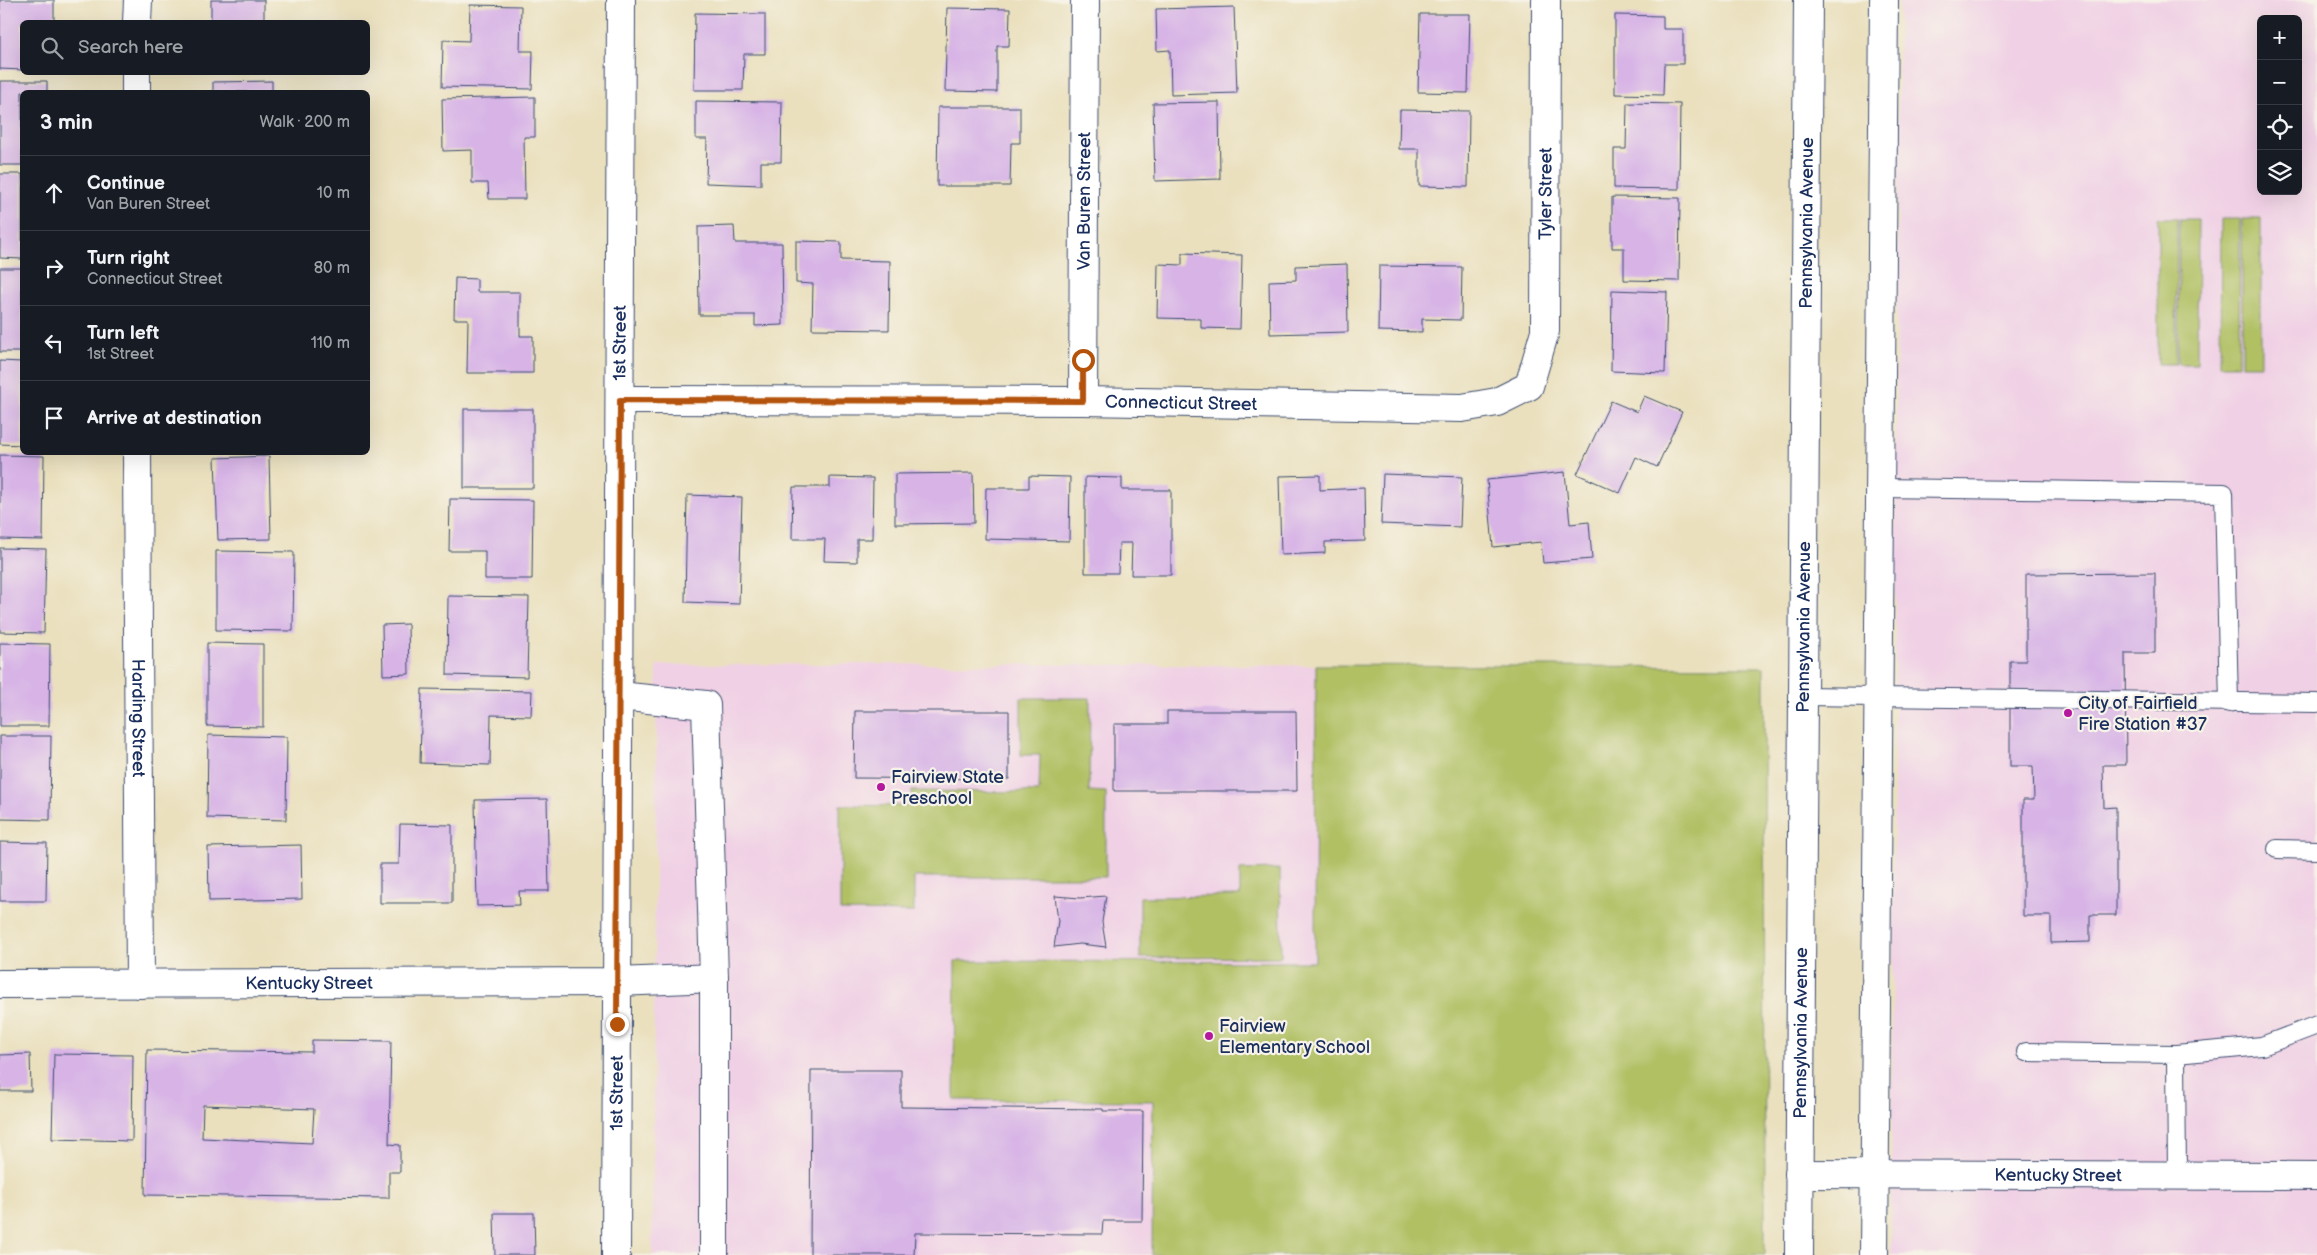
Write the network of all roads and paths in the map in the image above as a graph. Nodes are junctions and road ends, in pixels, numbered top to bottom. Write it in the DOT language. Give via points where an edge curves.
graph roads {
  1 [pos="138,0"];
  2 [pos="621,0"];
  3 [pos="1085,0"];
  4 [pos="1546,0"];
  5 [pos="1808,0"];
  6 [pos="1884,0"];
  7 [pos="138,20"];
  8 [pos="136,75"];
  9 [pos="136,90"];
  10 [pos="1529,386"];
  11 [pos="620,400"];
  12 [pos="1083,401"];
  13 [pos="137,455"];
  14 [pos="1880,488"];
  15 [pos="619,696"];
  16 [pos="1803,696"];
  17 [pos="1878,697"];
  18 [pos="2229,703"];
  19 [pos="2317,703"];
  20 [pos="2278,849"];
  21 [pos="2317,850"];
  22 [pos="714,978"];
  23 [pos="618,982"];
  24 [pos="0,984"];
  25 [pos="140,984"];
  26 [pos="2317,1025"];
  27 [pos="2026,1052"];
  28 [pos="2176,1054"];
  29 [pos="1799,1174"];
  30 [pos="1875,1174"];
  31 [pos="2177,1175"];
  32 [pos="2317,1176"];
  33 [pos="616,1255"];
  34 [pos="714,1255"];
  35 [pos="1799,1255"];
  36 [pos="1874,1255"];
  1 -- 7 [label="street"];
  2 -- 11 [label="street, 1st Street"];
  3 -- 12 [label="street, Van Buren Street"];
  4 -- 10 [label="street, Tyler Street" via="1545,331"];
  5 -- 16 [label="street, Pennsylvania Avenue"];
  6 -- 14 [label="street"];
  8 -- 9 [label="street"];
  10 -- 12 [label="street, Connecticut Street" via="1497,402 1462,408"];
  11 -- 12 [label="street, Connecticut Street"];
  11 -- 15 [label="street, 1st Street"];
  13 -- 25 [label="street, Harding Street"];
  14 -- 17 [label="street"];
  14 -- 18 [label="lane" via="2224,493"];
  15 -- 22 [label="street" via="706,705"];
  15 -- 23 [label="street, 1st Street"];
  16 -- 17 [label="lane"];
  16 -- 29 [label="street, Pennsylvania Avenue"];
  17 -- 18 [label="lane"];
  17 -- 30 [label="street"];
  18 -- 19 [label="lane"];
  20 -- 21 [label="lane"];
  22 -- 23 [label="street, Kentucky Street"];
  22 -- 34 [label="street"];
  23 -- 25 [label="street, Kentucky Street"];
  23 -- 33 [label="street, 1st Street"];
  24 -- 25 [label="street, Kentucky Street"];
  26 -- 28 [label="lane" via="2262,1046"];
  27 -- 28 [label="lane"];
  28 -- 31 [label="lane"];
  29 -- 30 [label="street, Kentucky Street"];
  29 -- 35 [label="street, Pennsylvania Avenue"];
  30 -- 31 [label="street, Kentucky Street"];
  30 -- 36 [label="street"];
  31 -- 32 [label="street, Kentucky Street"];
}
